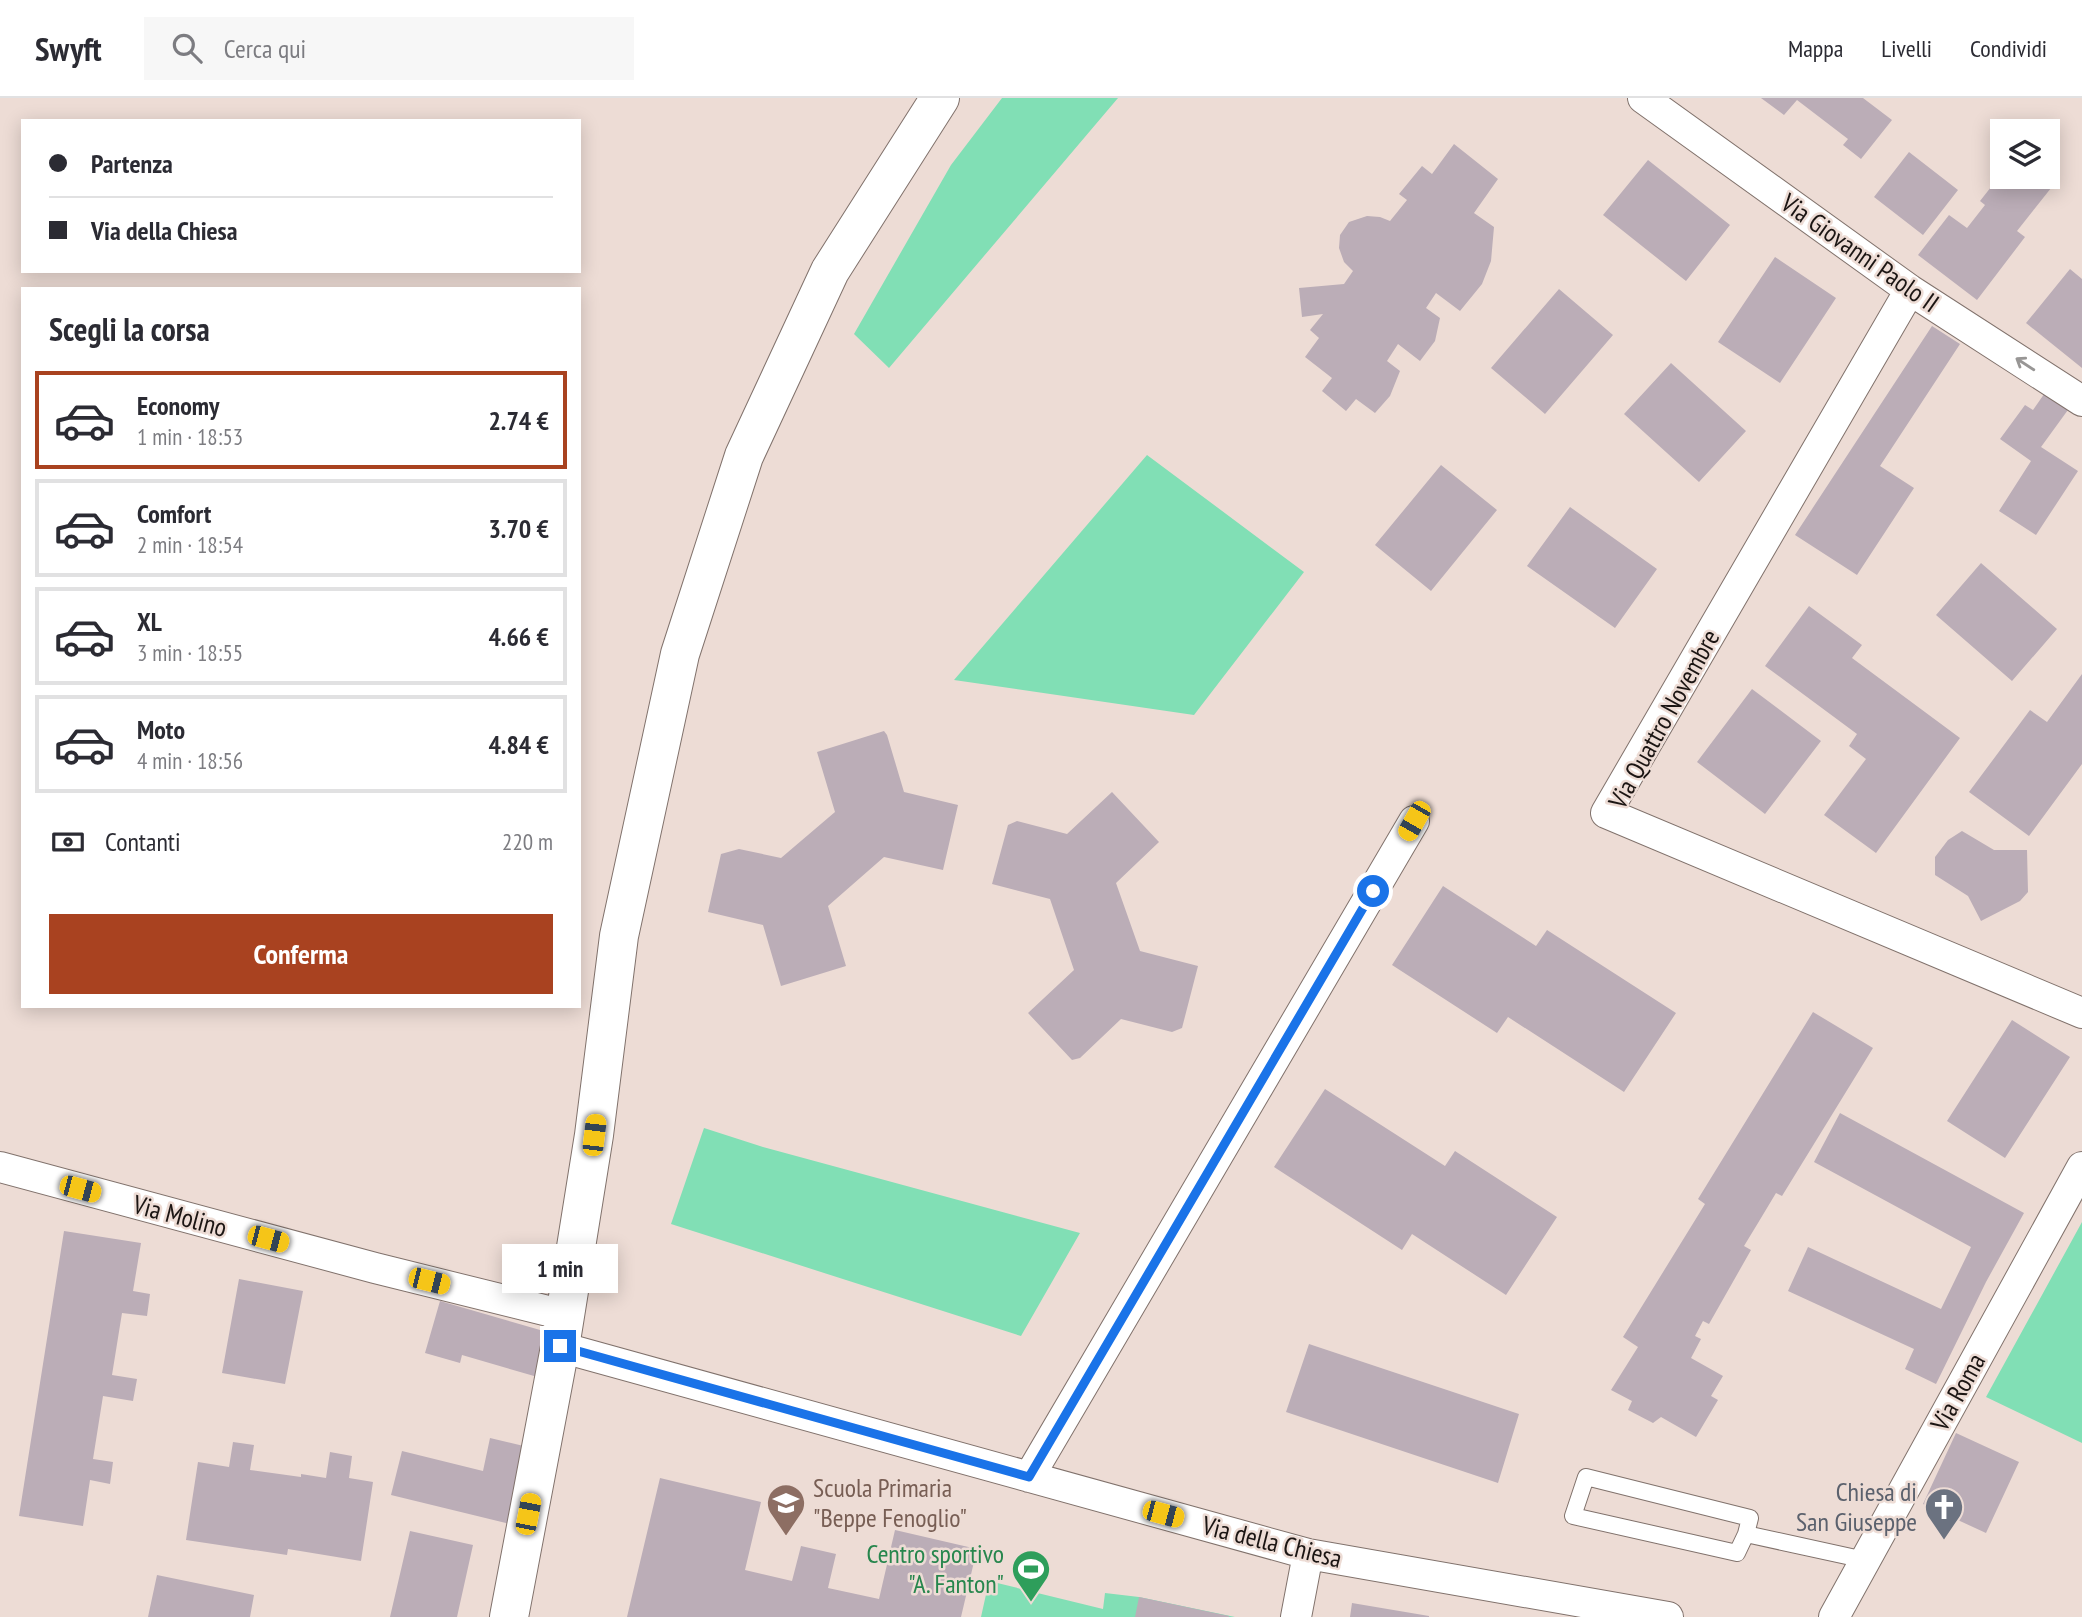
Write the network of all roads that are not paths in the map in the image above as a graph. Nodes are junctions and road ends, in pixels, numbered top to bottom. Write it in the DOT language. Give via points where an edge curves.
graph roads {
  1 [pos="940,98"];
  2 [pos="1643,98"];
  3 [pos="1910,290"];
  4 [pos="2082,401"];
  5 [pos="1414,821"];
  6 [pos="2082,1013"];
  7 [pos="0,1167"];
  8 [pos="2082,1167"];
  9 [pos="562,1331"];
  10 [pos="1029,1477"];
  11 [pos="1746,1534"];
  12 [pos="1308,1555"];
  13 [pos="1866,1560"];
  14 [pos="509,1617"];
  15 [pos="1296,1617"];
  16 [pos="1668,1617"];
  17 [pos="1834,1617"];
  1 -- 9 [label="street" via="818,296 744,456 680,654 619,936 594,1135"];
  2 -- 3 [label="street, Via Giovanni Paolo II"];
  4 -- 3 [label="street, Via Giovanni Paolo II, one-way"];
  3 -- 6 [label="street, Via Quattro Novembre" via="1606,813"];
  5 -- 10 [label="street"];
  7 -- 9 [label="street, Via Molino" via="374,1268"];
  8 -- 13 [label="street, Via Roma"];
  9 -- 10 [label="street, Via della Chiesa"];
  9 -- 14 [label="street"];
  10 -- 12 [label="street, Via della Chiesa"];
  11 -- 11 [label="lane" via="1750,1518 1586,1477 1573,1516 1737,1553"];
  11 -- 13 [label="lane"];
  12 -- 15 [label="street"];
  12 -- 16 [label="street, Via della Chiesa"];
  13 -- 17 [label="street, Via Roma"];
}
